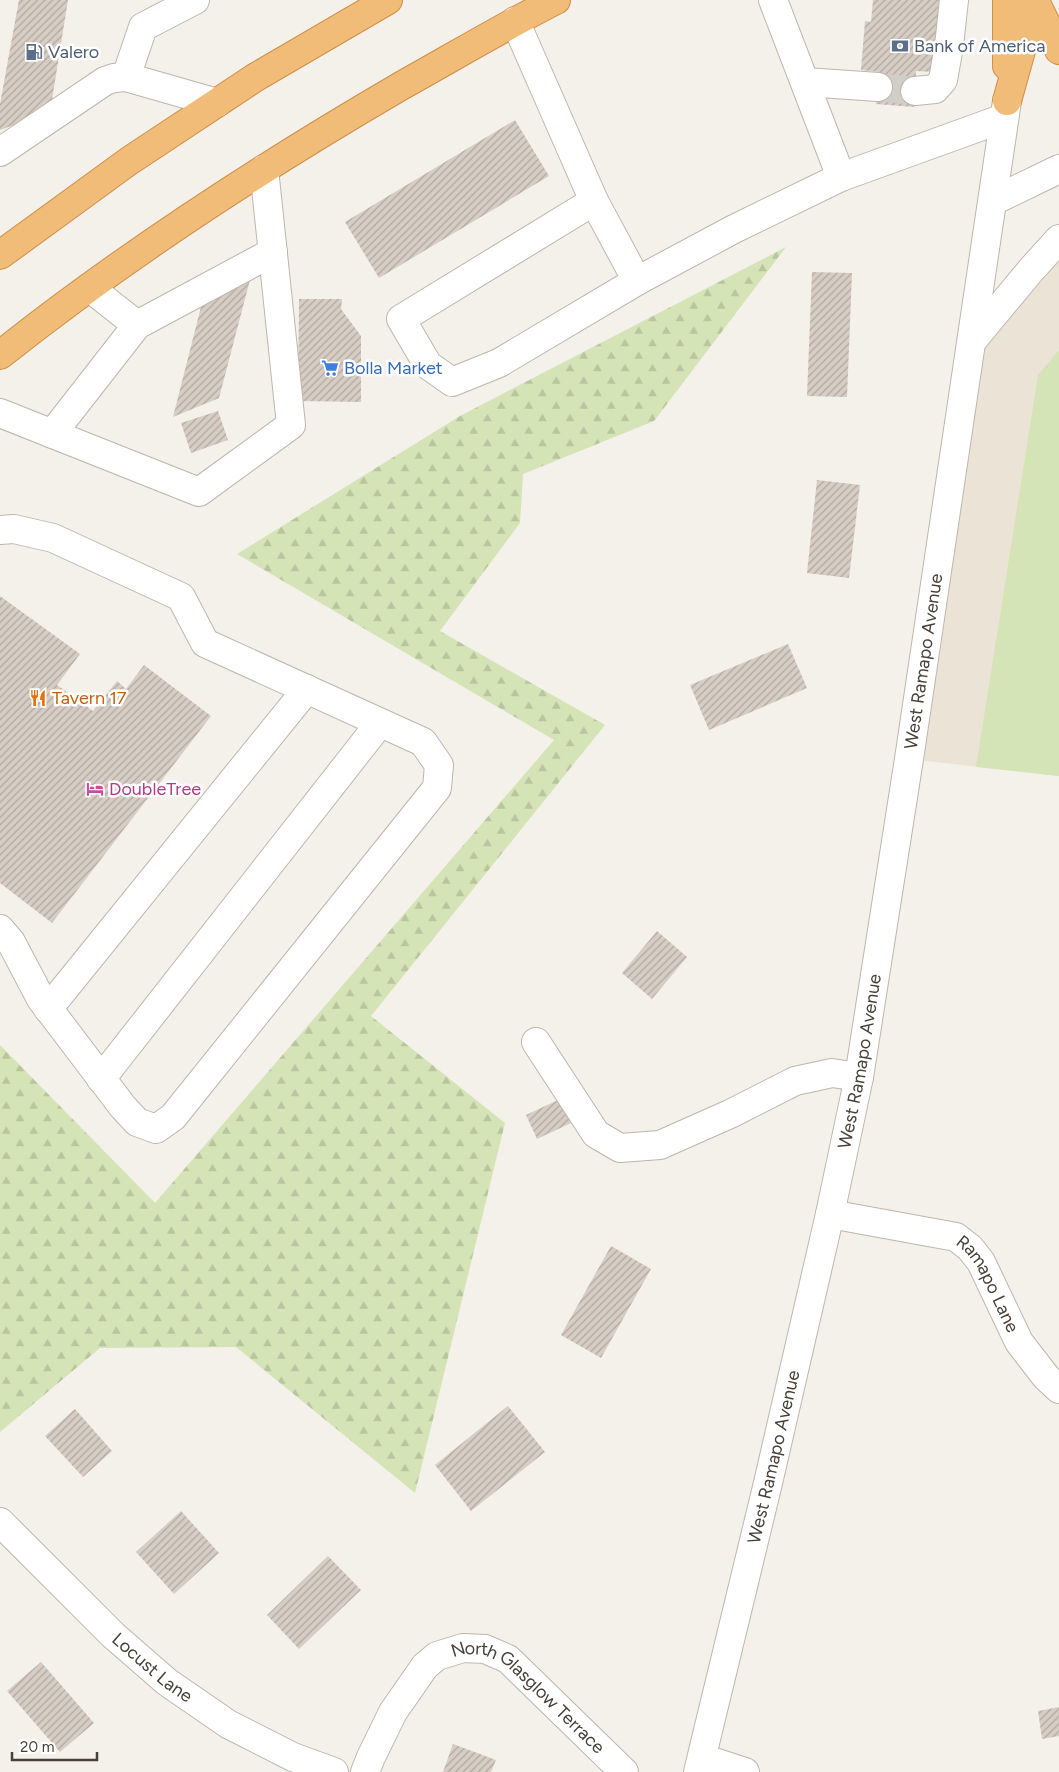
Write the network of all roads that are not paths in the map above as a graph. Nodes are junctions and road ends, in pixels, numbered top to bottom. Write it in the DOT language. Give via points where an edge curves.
graph roads {
  1 [pos="195,0"];
  2 [pos="388,0"];
  3 [pos="556,0"];
  4 [pos="954,0"];
  5 [pos="1006,0"];
  6 [pos="1035,0"];
  7 [pos="780,2"];
  8 [pos="515,21"];
  9 [pos="1059,50"];
  10 [pos="126,78"];
  11 [pos="805,82"];
  12 [pos="878,87"];
  13 [pos="915,90"];
  14 [pos="217,103"];
  15 [pos="1006,110"];
  16 [pos="0,152"];
  17 [pos="1059,168"];
  18 [pos="264,169"];
  19 [pos="841,177"];
  20 [pos="594,201"];
  21 [pos="993,201"];
  22 [pos="1059,239"];
  23 [pos="273,252"];
  24 [pos="0,255"];
  25 [pos="637,281"];
  26 [pos="90,288"];
  27 [pos="137,325"];
  28 [pos="972,341"];
  29 [pos="0,355"];
  30 [pos="0,413"];
  31 [pos="52,434"];
  32 [pos="0,530"];
  33 [pos="307,689"];
  34 [pos="380,722"];
  35 [pos="0,929"];
  36 [pos="48,1009"];
  37 [pos="536,1042"];
  38 [pos="859,1077"];
  39 [pos="101,1079"];
  40 [pos="830,1214"];
  41 [pos="1059,1389"];
  42 [pos="0,1522"];
  43 [pos="700,1765"];
  44 [pos="334,1772"];
  45 [pos="365,1772"];
  46 [pos="624,1772"];
  47 [pos="745,1772"];
  1 -- 10 [label="street" via="143,27"];
  2 -- 14 [label="highway"];
  3 -- 8 [label="highway"];
  4 -- 13 [label="street" via="943,80 935,89"];
  5 -- 15 [label="highway"];
  6 -- 9 [label="highway"];
  6 -- 15 [label="highway"];
  7 -- 11 [label="street"];
  8 -- 18 [label="highway"];
  8 -- 20 [label="street"];
  10 -- 14 [label="street"];
  10 -- 16 [label="street" via="105,81"];
  11 -- 12 [label="street"];
  11 -- 19 [label="street"];
  14 -- 24 [label="highway"];
  15 -- 19 [label="street"];
  15 -- 21 [label="street, West Ramapo Avenue"];
  17 -- 21 [label="street"];
  18 -- 23 [label="street"];
  18 -- 26 [label="highway"];
  19 -- 25 [label="street"];
  20 -- 25 [label="street"];
  20 -- 25 [label="street" via="401,319 428,365 452,382 499,363"];
  21 -- 28 [label="street, West Ramapo Avenue"];
  22 -- 28 [label="street"];
  23 -- 27 [label="street"];
  23 -- 31 [label="street" via="291,425 199,492"];
  26 -- 27 [label="street"];
  26 -- 29 [label="highway"];
  27 -- 31 [label="street"];
  28 -- 38 [label="street, West Ramapo Avenue"];
  30 -- 31 [label="street"];
  32 -- 33 [label="street" via="14,529 53,538 181,597 205,643"];
  33 -- 34 [label="street"];
  33 -- 36 [label="street"];
  34 -- 39 [label="street"];
  34 -- 39 [label="street" via="423,742 439,764 437,788 173,1118 156,1129 137,1122"];
  35 -- 36 [label="street" via="11,942"];
  36 -- 39 [label="street"];
  37 -- 38 [label="street" via="596,1134 620,1148 660,1145 795,1081 832,1073"];
  38 -- 40 [label="street, West Ramapo Avenue"];
  40 -- 41 [label="street, Ramapo Lane" via="956,1238 970,1248 981,1262 1019,1342"];
  40 -- 43 [label="street, West Ramapo Avenue"];
  42 -- 44 [label="street, Locust Lane" via="112,1635 167,1682 228,1724 293,1757"];
  43 -- 47 [label="street"];
  45 -- 46 [label="street, North Glasglow Terrace" via="393,1712 425,1666 437,1656 463,1648 485,1649 508,1659"];
}
